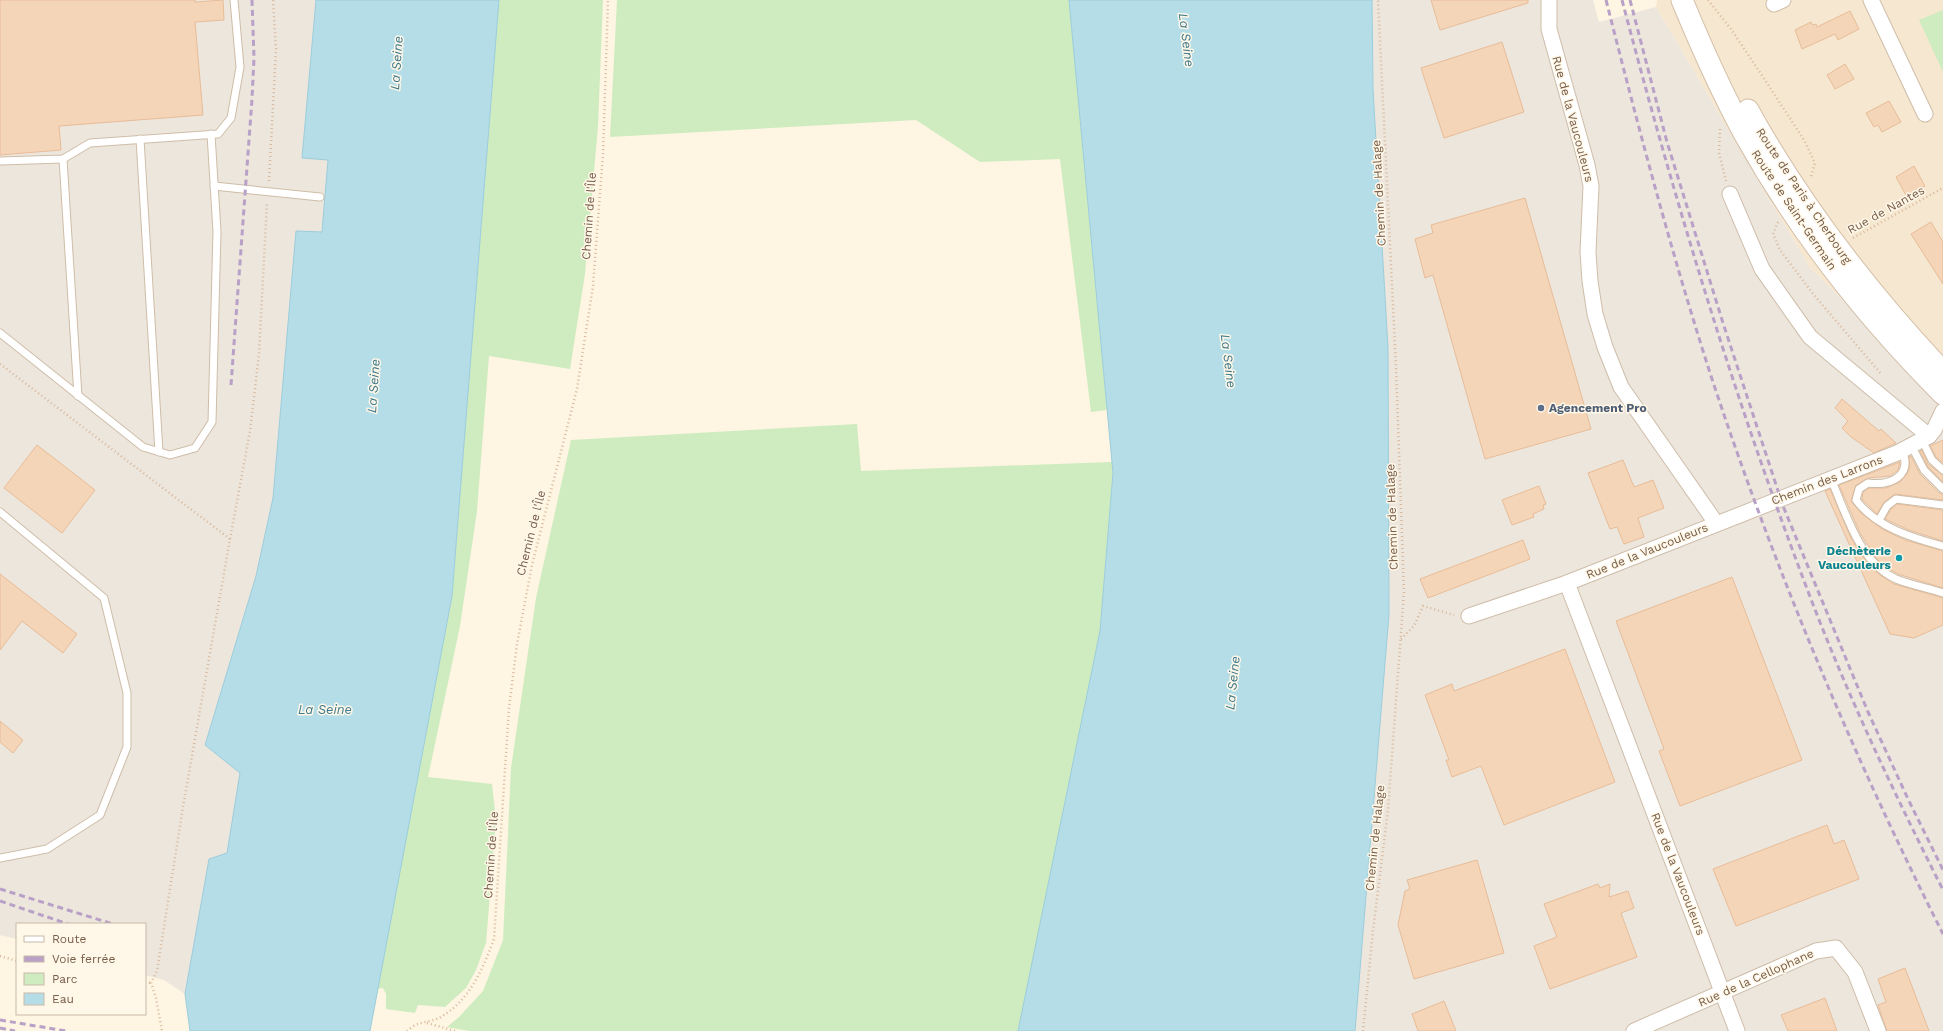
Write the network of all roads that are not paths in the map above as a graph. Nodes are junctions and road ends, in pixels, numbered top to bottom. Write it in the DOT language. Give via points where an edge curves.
graph roads {
  1 [pos="234,0"];
  2 [pos="1549,0"];
  3 [pos="1682,0"];
  4 [pos="1694,0"];
  5 [pos="1871,0"];
  6 [pos="1925,114"];
  7 [pos="211,134"];
  8 [pos="140,139"];
  9 [pos="63,159"];
  10 [pos="0,161"];
  11 [pos="214,186"];
  12 [pos="1730,194"];
  13 [pos="320,197"];
  14 [pos="0,333"];
  15 [pos="1943,372"];
  16 [pos="1943,394"];
  17 [pos="78,396"];
  18 [pos="1943,411"];
  19 [pos="1924,438"];
  20 [pos="159,452"];
  21 [pos="1943,470"];
  22 [pos="1831,479"];
  23 [pos="1943,489"];
  24 [pos="1943,505"];
  25 [pos="0,512"];
  26 [pos="1879,520"];
  27 [pos="1716,523"];
  28 [pos="1943,546"];
  29 [pos="1567,583"];
  30 [pos="1943,593"];
  31 [pos="1469,616"];
  32 [pos="0,858"];
  33 [pos="1723,993"];
  34 [pos="1634,1031"];
  35 [pos="1737,1031"];
  36 [pos="1878,1031"];
  1 -- 7 [label="lane" via="240,67 231,118 218,134"];
  2 -- 27 [label="street, Rue de la Vaucouleurs" via="1549,29 1591,186 1588,252 1595,314 1605,347 1621,387"];
  3 -- 16 [label="main road, Route de Saint-Germain" via="1728,101 1782,196 1848,288"];
  4 -- 15 [label="main road, Route de Paris à Cherbourg" via="1732,81 1786,172 1837,248 1870,290"];
  5 -- 6 [label="street"];
  7 -- 8 [label="lane"];
  7 -- 11 [label="lane"];
  8 -- 9 [label="lane" via="90,143"];
  8 -- 20 [label="lane"];
  9 -- 10 [label="lane"];
  9 -- 17 [label="lane"];
  11 -- 13 [label="lane"];
  11 -- 20 [label="lane" via="217,232 212,422 195,448 170,455"];
  12 -- 19 [label="street" via="1762,269 1810,337"];
  14 -- 17 [label="lane"];
  17 -- 20 [label="lane" via="143,447"];
  18 -- 19 [label="street"];
  19 -- 21 [label="lane" via="1932,460"];
  19 -- 22 [label="street, Chemin des Larrons"];
  19 -- 23 [label="lane" via="1924,470"];
  19 -- 26 [label="lane" via="1906,461 1904,472 1893,481 1868,483 1859,489 1856,500 1864,510"];
  22 -- 27 [label="street, Chemin des Larrons"];
  22 -- 30 [label="lane" via="1858,540 1876,565 1896,578"];
  24 -- 26 [label="lane" via="1896,499 1886,506"];
  25 -- 32 [label="lane" via="104,598 127,693 127,747 100,815 48,849"];
  26 -- 28 [label="lane" via="1911,538"];
  27 -- 29 [label="street, Rue de la Vaucouleurs"];
  29 -- 31 [label="street, Rue de la Vaucouleurs"];
  29 -- 33 [label="street, Rue de la Vaucouleurs"];
  33 -- 34 [label="street, Rue de la Cellophane"];
  33 -- 35 [label="street, Rue de la Vaucouleurs"];
  33 -- 36 [label="street, Rue de la Cellophane" via="1816,951 1836,948 1855,972"];
}
